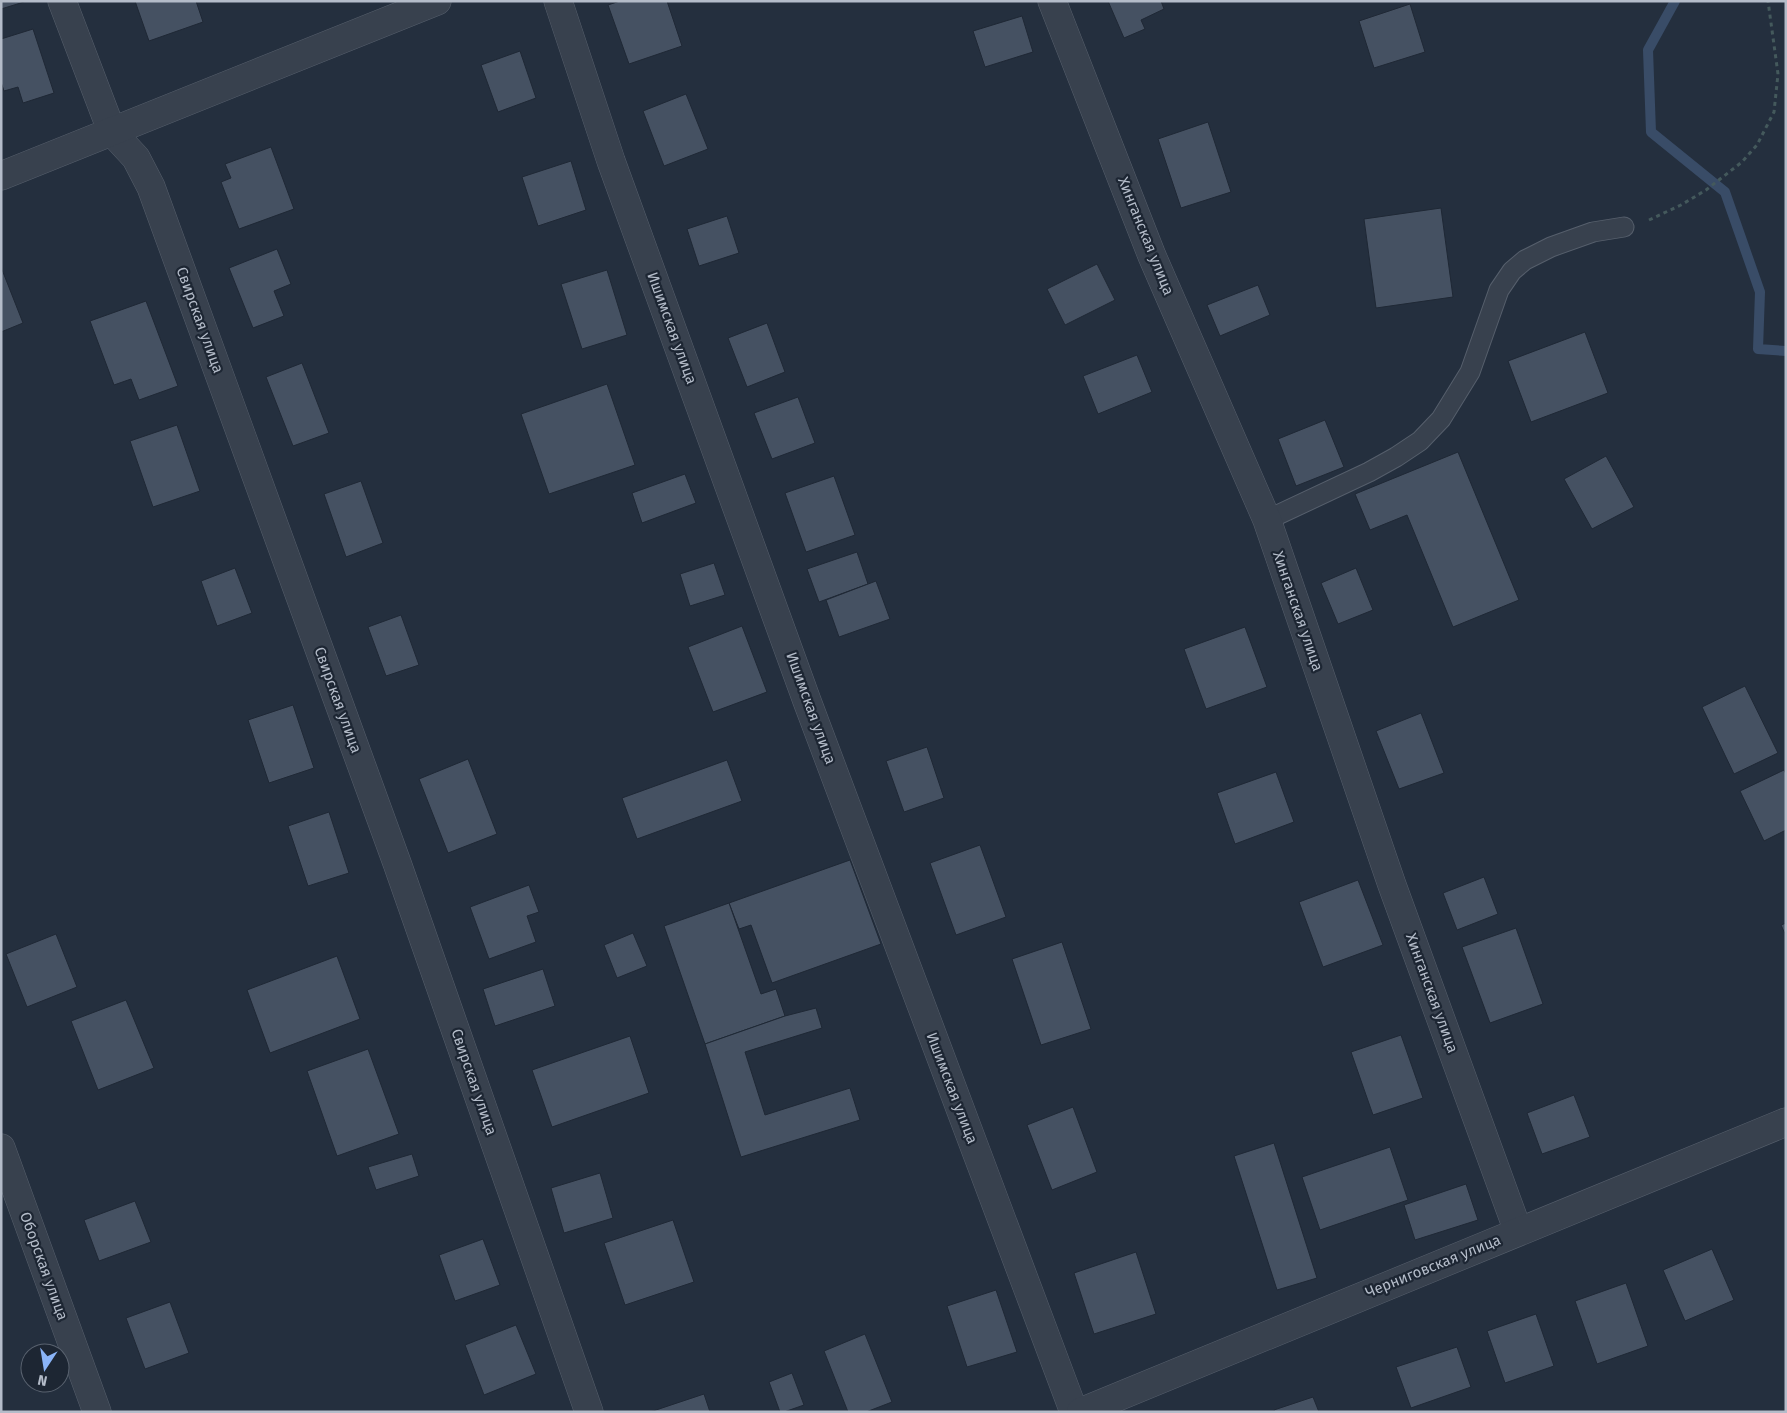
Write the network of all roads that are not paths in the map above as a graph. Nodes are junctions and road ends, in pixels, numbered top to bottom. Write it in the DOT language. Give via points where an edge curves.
graph roads {
  1 [pos="62,1"];
  2 [pos="437,1"];
  3 [pos="558,1"];
  4 [pos="1052,1"];
  5 [pos="112,132"];
  6 [pos="1,176"];
  7 [pos="1624,227"];
  8 [pos="1267,520"];
  9 [pos="1786,1122"];
  10 [pos="1,1148"];
  11 [pos="1518,1231"];
  12 [pos="97,1412"];
  13 [pos="589,1412"];
  14 [pos="1074,1412"];
  15 [pos="1081,1412"];
  1 -- 5 [label="street, Свирская улица"];
  2 -- 5 [label="street"];
  3 -- 14 [label="street, Ишимская улица" via="611,161 807,701"];
  4 -- 8 [label="street, Хинганская улица" via="1152,256"];
  5 -- 6 [label="street"];
  5 -- 13 [label="street, Свирская улица" via="136,158 152,187 397,863"];
  7 -- 8 [label="lane" via="1593,232 1525,260 1512,271 1499,290 1470,372 1441,420 1420,441 1369,472"];
  8 -- 11 [label="street, Хинганская улица" via="1392,885"];
  9 -- 11 [label="street, Черниговская улица"];
  10 -- 12 [label="street, Оборская улица"];
  11 -- 15 [label="street, Черниговская улица"];
}
